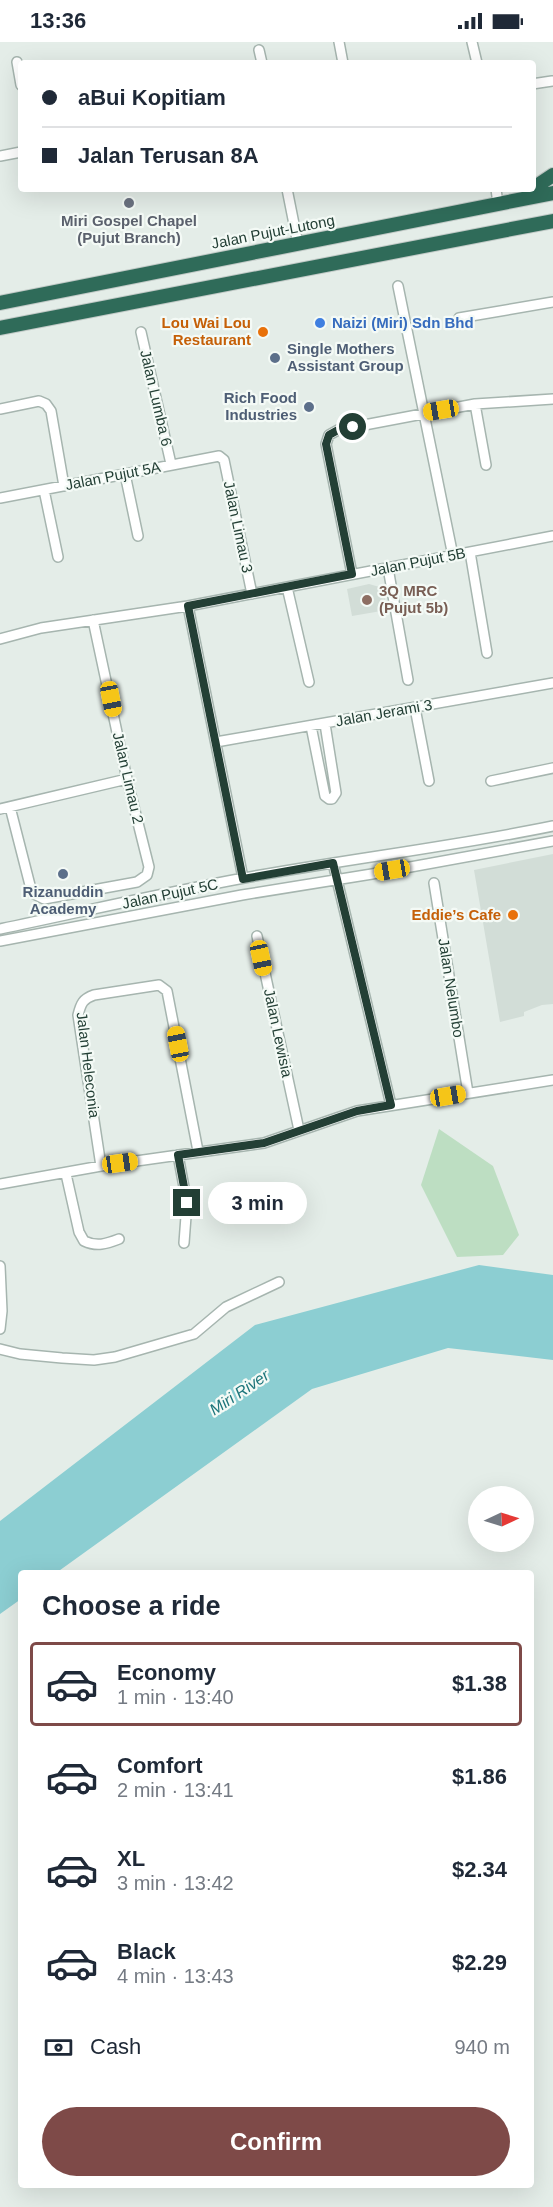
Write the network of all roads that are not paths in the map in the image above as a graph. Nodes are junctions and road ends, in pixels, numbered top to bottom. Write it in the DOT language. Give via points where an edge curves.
graph roads {
  1 [pos="339,42"];
  2 [pos="472,42"];
  3 [pos="260,50"];
  4 [pos="262,60"];
  5 [pos="342,60"];
  6 [pos="476,60"];
  7 [pos="17,62"];
  8 [pos="18,68"];
  9 [pos="552,81"];
  10 [pos="536,83"];
  11 [pos="18,153"];
  12 [pos="0,156"];
  13 [pos="553,175"];
  14 [pos="536,186"];
  15 [pos="288,192"];
  16 [pos="498,192"];
  17 [pos="526,192"];
  18 [pos="553,193"];
  19 [pos="505,203"];
  20 [pos="553,221"];
  21 [pos="298,244"];
  22 [pos="398,286"];
  23 [pos="553,302"];
  24 [pos="0,303"];
  25 [pos="459,318"];
  26 [pos="0,328"];
  27 [pos="141,332"];
  28 [pos="553,399"];
  29 [pos="475,404"];
  30 [pos="0,409"];
  31 [pos="424,413"];
  32 [pos="224,460"];
  33 [pos="171,464"];
  34 [pos="486,465"];
  35 [pos="125,474"];
  36 [pos="64,486"];
  37 [pos="44,490"];
  38 [pos="0,498"];
  39 [pos="138,536"];
  40 [pos="553,536"];
  41 [pos="470,552"];
  42 [pos="453,556"];
  43 [pos="58,557"];
  44 [pos="388,568"];
  45 [pos="352,574"];
  46 [pos="287,587"];
  47 [pos="252,594"];
  48 [pos="188,606"];
  49 [pos="93,620"];
  50 [pos="0,639"];
  51 [pos="487,653"];
  52 [pos="408,680"];
  53 [pos="309,682"];
  54 [pos="553,683"];
  55 [pos="415,708"];
  56 [pos="325,724"];
  57 [pos="311,726"];
  58 [pos="216,742"];
  59 [pos="553,768"];
  60 [pos="127,779"];
  61 [pos="429,781"];
  62 [pos="491,781"];
  63 [pos="5,808"];
  64 [pos="553,826"];
  65 [pos="553,841"];
  66 [pos="475,842"];
  67 [pos="477,855"];
  68 [pos="333,863"];
  69 [pos="243,879"];
  70 [pos="336,880"];
  71 [pos="434,883"];
  72 [pos="0,928"];
  73 [pos="256,936"];
  74 [pos="0,941"];
  75 [pos="553,1080"];
  76 [pos="468,1093"];
  77 [pos="391,1105"];
  78 [pos="299,1130"];
  79 [pos="198,1151"];
  80 [pos="178,1155"];
  81 [pos="101,1166"];
  82 [pos="66,1174"];
  83 [pos="0,1184"];
  84 [pos="119,1239"];
  85 [pos="184,1243"];
  86 [pos="0,1266"];
  87 [pos="279,1282"];
  88 [pos="0,1329"];
  89 [pos="0,1349"];
  1 -- 5 [label="street"];
  2 -- 6 [label="street"];
  3 -- 4 [label="street"];
  7 -- 8 [label="street"];
  9 -- 10 [label="street"];
  11 -- 12 [label="street"];
  13 -- 14 [label="highway"];
  15 -- 21 [label="street"];
  16 -- 19 [label="street"];
  17 -- 19 [label="highway"];
  18 -- 19 [label="highway, Jalan Pujut-Lutong"];
  19 -- 21 [label="highway, Jalan Pujut-Lutong"];
  20 -- 26 [label="highway"];
  21 -- 24 [label="highway, Jalan Pujut-Lutong"];
  22 -- 31 [label="street"];
  23 -- 25 [label="street"];
  27 -- 33 [label="street, Jalan Lumba 6"];
  28 -- 29 [label="street"];
  29 -- 31 [label="street"];
  29 -- 34 [label="street"];
  30 -- 36 [label="street" via="39,401 46,404 51,411"];
  31 -- 42 [label="street"];
  31 -- 45 [label="street" via="329,435 326,444"];
  32 -- 33 [label="street, Jalan Pujut 5A" via="213,455"];
  32 -- 47 [label="street, Jalan Limau 3"];
  33 -- 35 [label="street, Jalan Pujut 5A"];
  35 -- 36 [label="street, Jalan Pujut 5A"];
  35 -- 39 [label="street"];
  36 -- 37 [label="street, Jalan Pujut 5A"];
  37 -- 38 [label="street, Jalan Pujut 5A"];
  37 -- 43 [label="street"];
  40 -- 41 [label="street, Jalan Pujut 5B"];
  41 -- 42 [label="street, Jalan Pujut 5B"];
  41 -- 51 [label="street"];
  42 -- 44 [label="street, Jalan Pujut 5B"];
  44 -- 45 [label="street, Jalan Pujut 5B"];
  44 -- 52 [label="street"];
  45 -- 46 [label="street, Jalan Pujut 5B"];
  46 -- 47 [label="street, Jalan Pujut 5B"];
  46 -- 53 [label="street"];
  47 -- 48 [label="street, Jalan Pujut 5B"];
  48 -- 49 [label="street, Jalan Pujut 5B"];
  48 -- 58 [label="street"];
  49 -- 50 [label="street, Jalan Pujut 5B"];
  49 -- 60 [label="street, Jalan Limau 2"];
  54 -- 55 [label="street, Jalan Jerami 3"];
  55 -- 56 [label="street, Jalan Jerami 3"];
  55 -- 61 [label="street"];
  56 -- 57 [label="street, Jalan Jerami 3"];
  56 -- 57 [label="street" via="336,793 332,799 325,796"];
  57 -- 58 [label="street, Jalan Jerami 3"];
  58 -- 69 [label="street"];
  59 -- 62 [label="street"];
  60 -- 63 [label="street"];
  60 -- 63 [label="street, Jalan Limau 2" via="149,867 147,876 137,882 44,900 37,897 32,892"];
  64 -- 66 [label="street, Jalan Pujut 5C"];
  65 -- 67 [label="street, Jalan Pujut 5C"];
  66 -- 67 [label="street"];
  66 -- 68 [label="street, Jalan Pujut 5C"];
  67 -- 70 [label="street, Jalan Pujut 5C"];
  68 -- 69 [label="street, Jalan Pujut 5C"];
  68 -- 70 [label="street"];
  69 -- 72 [label="street, Jalan Pujut 5C"];
  70 -- 74 [label="street, Jalan Pujut 5C"];
  70 -- 77 [label="street"];
  71 -- 76 [label="street, Jalan Nelumbo"];
  73 -- 78 [label="street, Jalan Lewisia"];
  75 -- 76 [label="street"];
  76 -- 77 [label="street"];
  77 -- 78 [label="street" via="357,1111"];
  78 -- 79 [label="street" via="264,1143"];
  79 -- 80 [label="street"];
  79 -- 81 [label="street, Jalan Heleconia" via="166,991 159,985 94,995 85,998 78,1014"];
  80 -- 81 [label="street"];
  80 -- 85 [label="street" via="187,1203"];
  81 -- 82 [label="street"];
  82 -- 83 [label="street"];
  82 -- 84 [label="street" via="84,1241 102,1245"];
  86 -- 88 [label="street"];
  87 -- 89 [label="street" via="226,1307 194,1334 115,1358 62,1358"];
}
